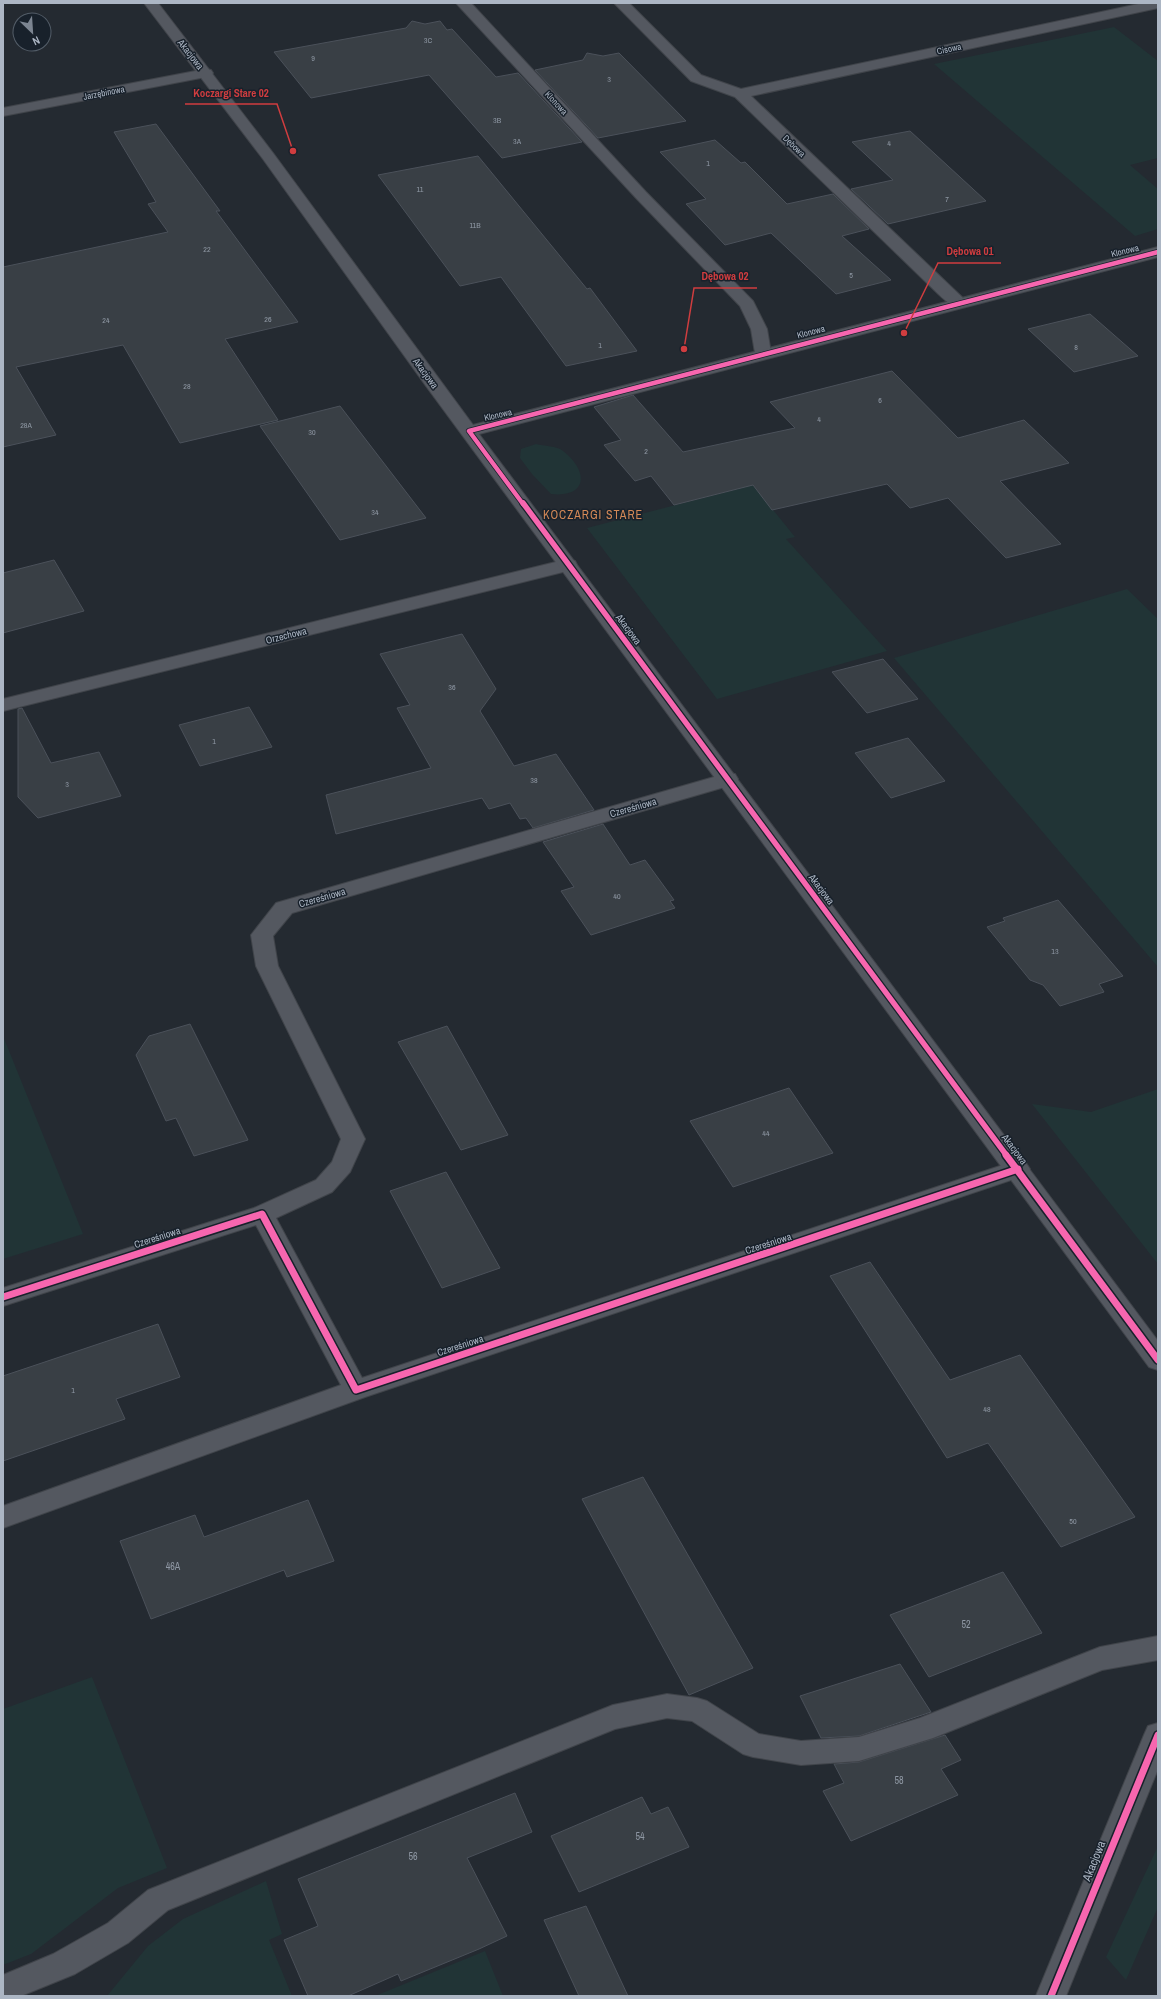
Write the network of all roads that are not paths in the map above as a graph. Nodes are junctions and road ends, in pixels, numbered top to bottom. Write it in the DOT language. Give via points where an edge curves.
graph roads {
  1 [pos="151,3"];
  2 [pos="462,3"];
  3 [pos="621,3"];
  4 [pos="1158,4"];
  5 [pos="1088,8"];
  6 [pos="1100,17"];
  7 [pos="206,73"];
  8 [pos="740,94"];
  9 [pos="3,112"];
  10 [pos="1158,252"];
  11 [pos="959,303"];
  12 [pos="763,353"];
  13 [pos="469,431"];
  14 [pos="568,565"];
  15 [pos="3,705"];
  16 [pos="728,779"];
  17 [pos="1018,1170"];
  18 [pos="262,1214"];
  19 [pos="3,1297"];
  20 [pos="1158,1360"];
  21 [pos="356,1390"];
  22 [pos="3,1517"];
  23 [pos="1158,1648"];
  24 [pos="1158,1735"];
  25 [pos="3,1989"];
  26 [pos="1051,1996"];
  1 -- 7 [label="street, Akacjowa"];
  2 -- 12 [label="street, Klonowa" via="747,304 759,329"];
  3 -- 8 [label="street, Dębowa" via="696,78"];
  4 -- 6 [label="street, Cisowa"];
  5 -- 6 [label="street"];
  6 -- 8 [label="street, Cisowa"];
  7 -- 9 [label="street, Jarzębinowa"];
  7 -- 13 [label="street, Akacjowa"];
  8 -- 11 [label="street, Dębowa"];
  10 -- 11 [label="street, Klonowa"];
  11 -- 12 [label="street, Klonowa"];
  12 -- 13 [label="street, Klonowa"];
  13 -- 14 [label="street, Akacjowa"];
  14 -- 15 [label="street, Orzechowa"];
  14 -- 16 [label="street, Akacjowa"];
  16 -- 17 [label="street, Akacjowa"];
  16 -- 18 [label="street, Czereśniowa" via="284,908 262,934 266,966 353,1139 342,1166 324,1186"];
  17 -- 20 [label="street, Akacjowa"];
  17 -- 21 [label="street, Czereśniowa"];
  18 -- 19 [label="street, Czereśniowa"];
  18 -- 21 [label="street"];
  21 -- 22 [label="street, Czereśniowa"];
  23 -- 25 [label="street" via="1100,1660 923,1729 859,1749 801,1752 753,1745 697,1710 667,1706 613,1717 158,1900 118,1934 64,1964"];
  24 -- 26 [label="street, Akacjowa"];
}
